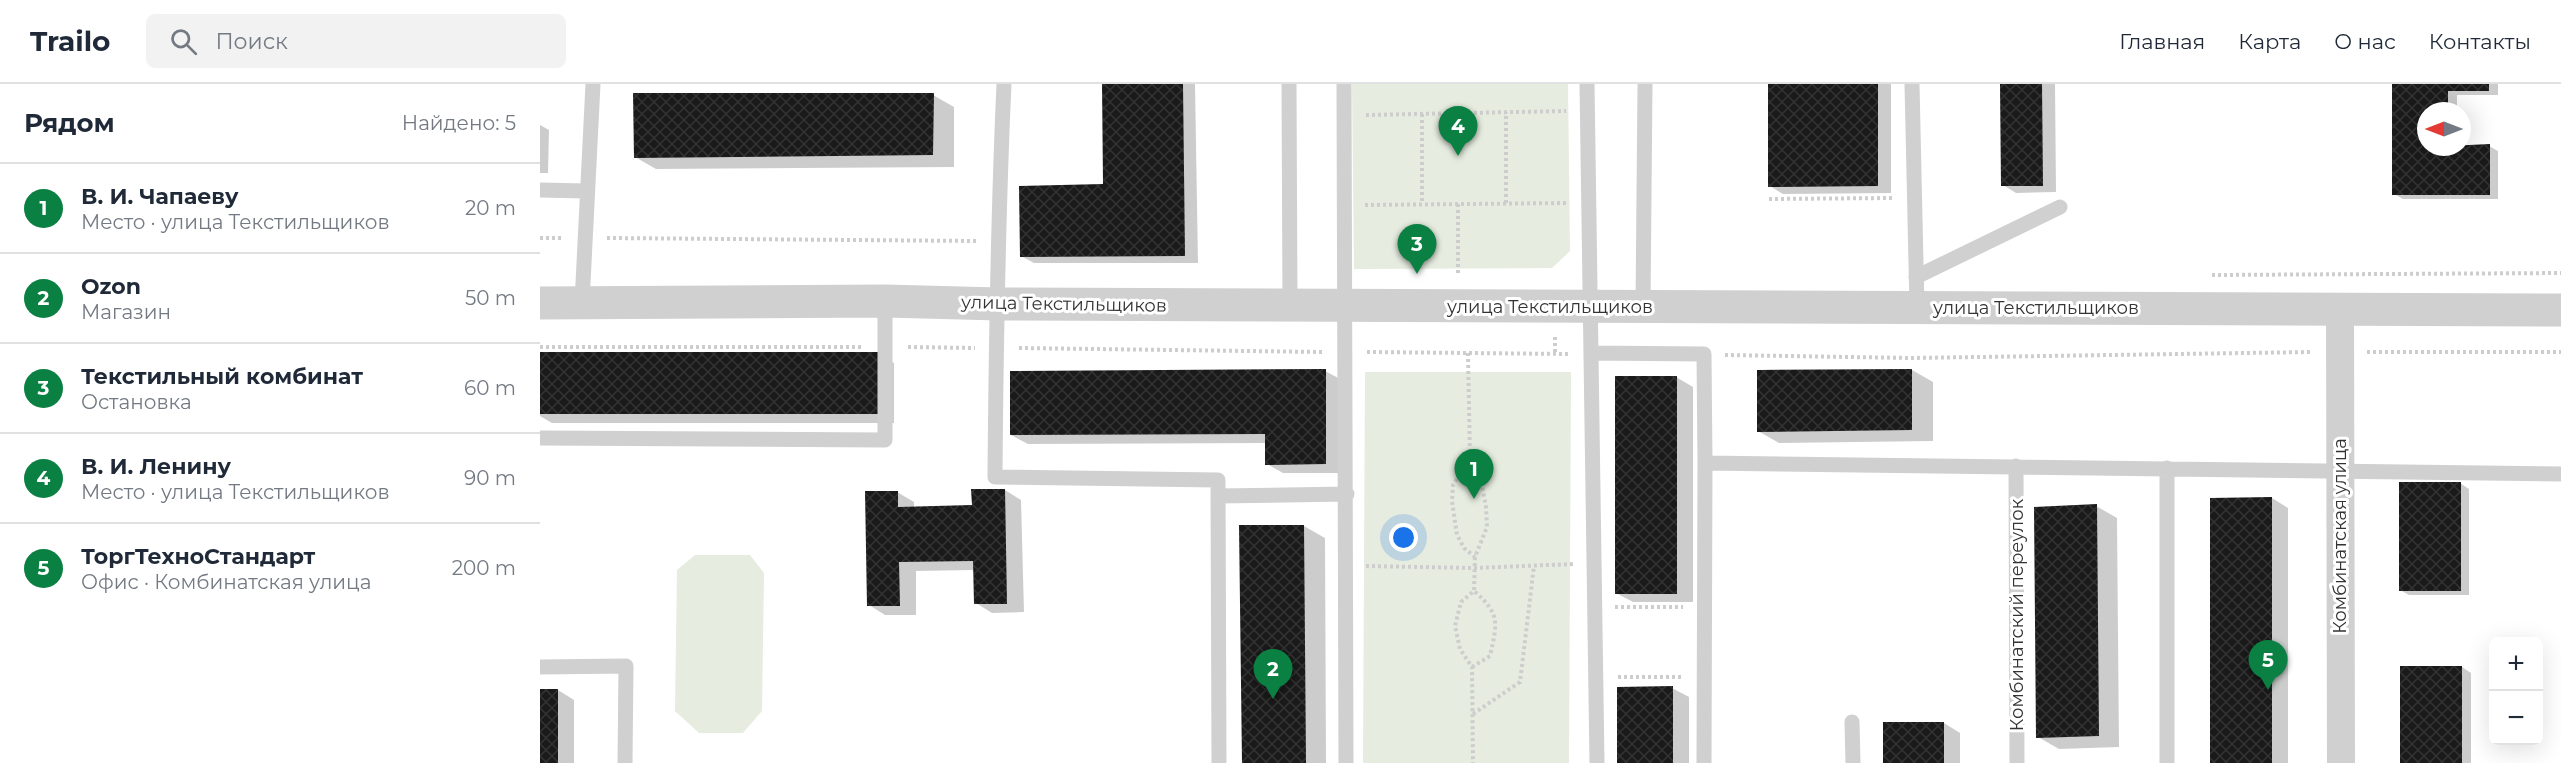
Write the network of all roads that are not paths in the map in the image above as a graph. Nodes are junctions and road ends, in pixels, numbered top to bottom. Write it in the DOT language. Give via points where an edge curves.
graph roads {
  1 [pos="592,84"];
  2 [pos="1004,84"];
  3 [pos="1289,84"];
  4 [pos="1344,84"];
  5 [pos="1587,84"];
  6 [pos="1645,84"];
  7 [pos="1912,84"];
  8 [pos="540,190"];
  9 [pos="586,190"];
  10 [pos="2060,207"];
  11 [pos="1917,292"];
  12 [pos="885,301"];
  13 [pos="540,303"];
  14 [pos="582,303"];
  15 [pos="999,304"];
  16 [pos="1290,306"];
  17 [pos="1345,306"];
  18 [pos="1591,307"];
  19 [pos="1643,307"];
  20 [pos="2340,309"];
  21 [pos="2561,310"];
  22 [pos="1591,353"];
  23 [pos="540,438"];
  24 [pos="1704,463"];
  25 [pos="2016,466"];
  26 [pos="2167,468"];
  27 [pos="2340,470"];
  28 [pos="2561,474"];
  29 [pos="1347,494"];
  30 [pos="1218,496"];
  31 [pos="540,667"];
  32 [pos="1852,722"];
  33 [pos="625,763"];
  34 [pos="1219,763"];
  35 [pos="1346,763"];
  36 [pos="1597,763"];
  37 [pos="1704,763"];
  38 [pos="1853,763"];
  39 [pos="2017,763"];
  40 [pos="2167,763"];
  41 [pos="2341,763"];
  1 -- 9 [label="lane"];
  2 -- 15 [label="lane" via="997,241"];
  3 -- 16 [label="lane"];
  4 -- 17 [label="lane"];
  5 -- 18 [label="lane"];
  6 -- 19 [label="lane"];
  7 -- 11 [label="lane"];
  8 -- 9 [label="lane"];
  9 -- 14 [label="lane"];
  10 -- 11 [label="lane"];
  11 -- 19 [label="street, улица Текстильщиков"];
  11 -- 20 [label="street, улица Текстильщиков"];
  12 -- 14 [label="street, улица Текстильщиков"];
  12 -- 15 [label="street, улица Текстильщиков"];
  12 -- 23 [label="lane" via="885,440"];
  13 -- 14 [label="street, улица Текстильщиков"];
  15 -- 16 [label="street, улица Текстильщиков"];
  15 -- 30 [label="lane" via="995,477 1218,480"];
  16 -- 17 [label="street, улица Текстильщиков"];
  17 -- 18 [label="street, улица Текстильщиков"];
  17 -- 29 [label="lane"];
  18 -- 19 [label="street, улица Текстильщиков"];
  18 -- 22 [label="lane"];
  20 -- 21 [label="street, улица Текстильщиков"];
  20 -- 27 [label="street, Комбинатская улица"];
  22 -- 24 [label="lane" via="1704,354"];
  22 -- 36 [label="lane"];
  24 -- 25 [label="lane"];
  24 -- 37 [label="lane"];
  25 -- 26 [label="lane"];
  25 -- 39 [label="lane, Комбинатский переулок"];
  26 -- 27 [label="lane"];
  26 -- 40 [label="lane"];
  27 -- 28 [label="lane"];
  27 -- 41 [label="street, Комбинатская улица"];
  29 -- 30 [label="lane"];
  29 -- 35 [label="lane"];
  30 -- 34 [label="lane"];
  31 -- 33 [label="lane" via="626,666"];
  32 -- 38 [label="lane"];
}
